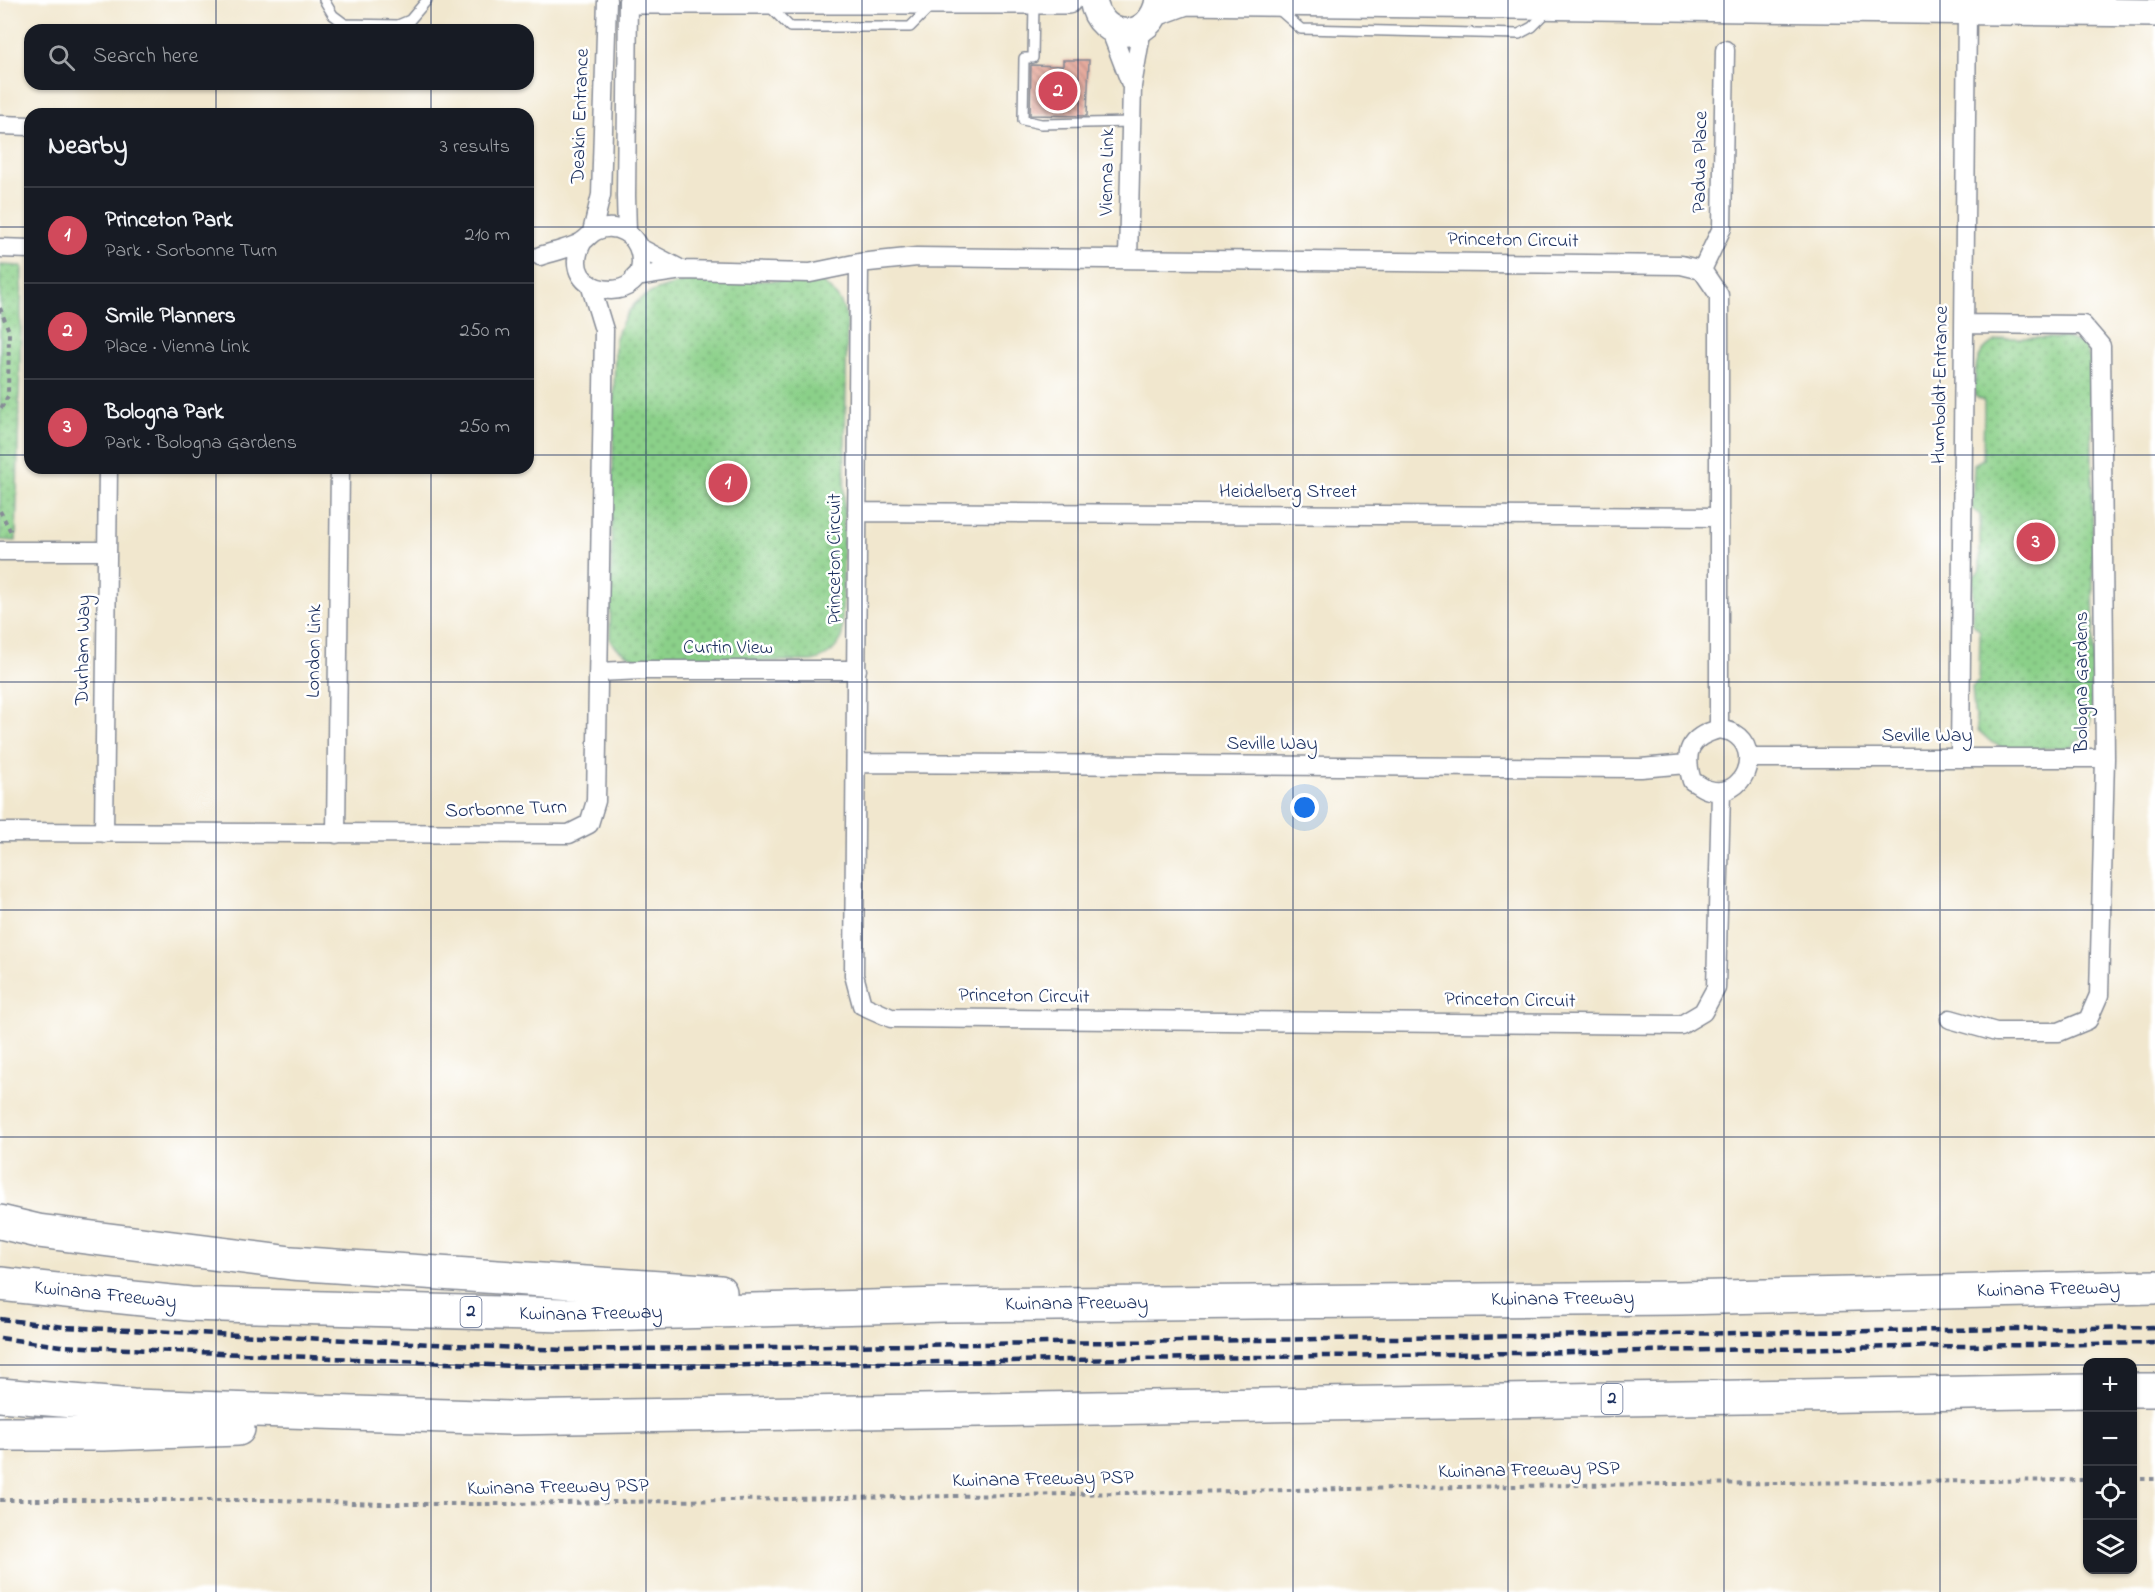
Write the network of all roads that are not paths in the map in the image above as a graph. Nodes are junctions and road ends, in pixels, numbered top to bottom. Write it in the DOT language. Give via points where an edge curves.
graph roads {
  1 [pos="324,0"];
  2 [pos="427,0"];
  3 [pos="608,0"];
  4 [pos="628,0"];
  5 [pos="638,0"];
  6 [pos="763,0"];
  7 [pos="1066,0"];
  8 [pos="1185,0"];
  9 [pos="936,1"];
  10 [pos="1034,1"];
  11 [pos="1967,12"];
  12 [pos="1152,13"];
  13 [pos="2155,13"];
  14 [pos="1099,14"];
  15 [pos="345,24"];
  16 [pos="400,24"];
  17 [pos="1725,50"];
  18 [pos="1132,86"];
  19 [pos="1131,122"];
  20 [pos="0,125"];
  21 [pos="24,126"];
  22 [pos="588,237"];
  23 [pos="633,240"];
  24 [pos="0,248"];
  25 [pos="24,249"];
  26 [pos="534,256"];
  27 [pos="1128,260"];
  28 [pos="859,264"];
  29 [pos="578,267"];
  30 [pos="682,270"];
  31 [pos="1702,270"];
  32 [pos="635,277"];
  33 [pos="590,284"];
  34 [pos="619,289"];
  35 [pos="1964,324"];
  36 [pos="604,330"];
  37 [pos="108,474"];
  38 [pos="340,474"];
  39 [pos="857,512"];
  40 [pos="1718,517"];
  41 [pos="0,551"];
  42 [pos="107,551"];
  43 [pos="857,670"];
  44 [pos="599,672"];
  45 [pos="1719,729"];
  46 [pos="1749,758"];
  47 [pos="1960,758"];
  48 [pos="2105,758"];
  49 [pos="857,763"];
  50 [pos="1687,764"];
  51 [pos="1721,792"];
  52 [pos="0,832"];
  53 [pos="104,833"];
  54 [pos="336,834"];
  55 [pos="1950,1019"];
  56 [pos="0,1222"];
  57 [pos="0,1284"];
  58 [pos="2155,1287"];
  59 [pos="944,1305"];
  60 [pos="2137,1390"];
  61 [pos="2155,1390"];
  62 [pos="2083,1391"];
  63 [pos="0,1395"];
  64 [pos="510,1418"];
  65 [pos="0,1434"];
  1 -- 15 [label="lane" via="333,15"];
  2 -- 16 [label="lane" via="410,20"];
  3 -- 22 [label="street, Deakin Entrance" via="601,195"];
  4 -- 23 [label="street" via="626,196"];
  5 -- 6 [label="street"];
  6 -- 9 [label="street"];
  7 -- 10 [label="street"];
  7 -- 14 [label="street"];
  8 -- 11 [label="street"];
  8 -- 12 [label="street"];
  9 -- 10 [label="street"];
  10 -- 19 [label="lane" via="1033,58 1024,58 1023,120"];
  11 -- 13 [label="street"];
  11 -- 35 [label="street, Humboldt Entrance"];
  12 -- 14 [label="street" via="1132,32 1121,33"];
  12 -- 18 [label="street, Vienna Link"];
  14 -- 18 [label="street, Vienna Link"];
  17 -- 31 [label="street, Padua Place" via="1722,228"];
  18 -- 19 [label="street, Vienna Link"];
  19 -- 27 [label="street, Vienna Link"];
  20 -- 21 [label="street"];
  22 -- 23 [label="street" via="610,227"];
  22 -- 26 [label="street"];
  22 -- 29 [label="street" via="578,253"];
  23 -- 30 [label="street, Princeton Circuit"];
  23 -- 32 [label="street" via="641,263"];
  24 -- 25 [label="street"];
  26 -- 29 [label="street"];
  27 -- 28 [label="street, Princeton Circuit" via="917,257"];
  27 -- 31 [label="street, Princeton Circuit" via="1681,265"];
  28 -- 30 [label="street, Princeton Circuit" via="810,273"];
  28 -- 39 [label="street, Princeton Circuit"];
  29 -- 33 [label="street"];
  30 -- 32 [label="street, Princeton Circuit"];
  31 -- 40 [label="street" via="1719,295"];
  32 -- 34 [label="street"];
  33 -- 34 [label="street" via="601,290"];
  33 -- 36 [label="street, Sorbonne Turn"];
  34 -- 36 [label="street, Sorbonne Turn"];
  35 -- 47 [label="street, Humboldt Entrance"];
  35 -- 48 [label="street, Bologna Gardens" via="2083,325 2101,346"];
  36 -- 44 [label="street, Sorbonne Turn"];
  37 -- 42 [label="street, Durham Way"];
  38 -- 54 [label="street, London Link"];
  39 -- 40 [label="street, Heidelberg Street"];
  39 -- 43 [label="street, Princeton Circuit"];
  40 -- 45 [label="street"];
  41 -- 42 [label="street"];
  42 -- 53 [label="street, Durham Way"];
  43 -- 44 [label="street, Curtin View"];
  43 -- 49 [label="street, Princeton Circuit"];
  44 -- 54 [label="street, Sorbonne Turn" via="596,801 589,824 568,834"];
  45 -- 46 [label="street" via="1733,733 1745,744"];
  45 -- 50 [label="street" via="1702,733 1690,747"];
  46 -- 47 [label="street, Seville Way"];
  46 -- 51 [label="street" via="1747,773 1737,786"];
  47 -- 48 [label="street, Seville Way"];
  48 -- 55 [label="street, Bologna Gardens" via="2099,995 2088,1020 2059,1032 1996,1032"];
  49 -- 50 [label="street, Seville Way" via="1641,768"];
  49 -- 51 [label="street, Princeton Circuit" via="854,975 862,1005 891,1018 1681,1025 1703,1012 1716,988"];
  50 -- 51 [label="street" via="1692,781"];
  52 -- 53 [label="street, Sorbonne Turn"];
  53 -- 54 [label="street, Sorbonne Turn"];
  56 -- 59 [label="highway, 2" via="38,1231 291,1263"];
  57 -- 59 [label="highway, Kwinana Freeway / 2" via="190,1304 564,1315"];
  58 -- 59 [label="highway, Kwinana Freeway / 2" via="1678,1298"];
  60 -- 61 [label="highway"];
  62 -- 64 [label="highway, 2"];
  63 -- 64 [label="highway, 2" via="132,1406"];
  64 -- 65 [label="highway, 2" via="103,1434"];
}
